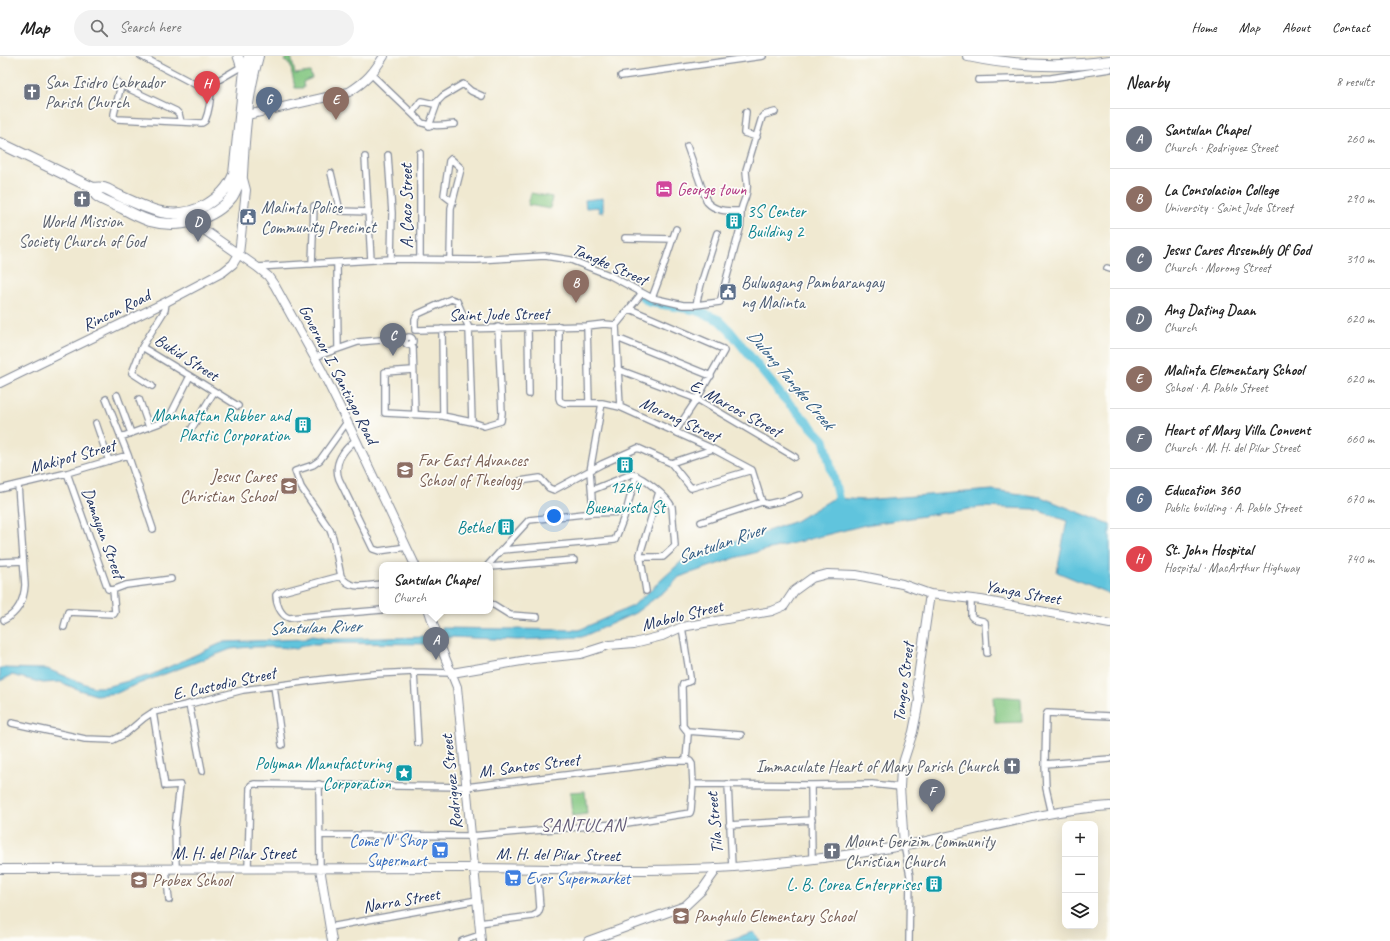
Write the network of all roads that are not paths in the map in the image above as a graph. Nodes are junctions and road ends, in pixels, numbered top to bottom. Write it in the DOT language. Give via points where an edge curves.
graph roads {
  1 [pos="141,56"];
  2 [pos="238,56"];
  3 [pos="249,56"];
  4 [pos="258,56"];
  5 [pos="384,56"];
  6 [pos="763,56"];
  7 [pos="968,56"];
  8 [pos="1110,61"];
  9 [pos="247,70"];
  10 [pos="1110,70"];
  11 [pos="372,75"];
  12 [pos="621,76"];
  13 [pos="978,80"];
  14 [pos="211,85"];
  15 [pos="482,96"];
  16 [pos="438,101"];
  17 [pos="746,112"];
  18 [pos="775,112"];
  19 [pos="412,113"];
  20 [pos="247,115"];
  21 [pos="181,122"];
  22 [pos="455,124"];
  23 [pos="429,126"];
  24 [pos="757,137"];
  25 [pos="241,139"];
  26 [pos="0,143"];
  27 [pos="687,146"];
  28 [pos="240,153"];
  29 [pos="420,153"];
  30 [pos="388,155"];
  31 [pos="365,157"];
  32 [pos="331,173"];
  33 [pos="242,174"];
  34 [pos="453,202"];
  35 [pos="314,206"];
  36 [pos="741,211"];
  37 [pos="369,212"];
  38 [pos="196,219"];
  39 [pos="676,229"];
  40 [pos="717,233"];
  41 [pos="625,238"];
  42 [pos="673,239"];
  43 [pos="238,254"];
  44 [pos="391,259"];
  45 [pos="420,259"];
  46 [pos="450,259"];
  47 [pos="371,260"];
  48 [pos="336,262"];
  49 [pos="312,264"];
  50 [pos="257,267"];
  51 [pos="642,293"];
  52 [pos="652,298"];
  53 [pos="166,302"];
  54 [pos="696,305"];
  55 [pos="630,309"];
  56 [pos="616,325"];
  57 [pos="559,326"];
  58 [pos="587,326"];
  59 [pos="498,327"];
  60 [pos="528,327"];
  61 [pos="469,328"];
  62 [pos="442,329"];
  63 [pos="416,330"];
  64 [pos="411,337"];
  65 [pos="617,338"];
  66 [pos="405,340"];
  67 [pos="410,344"];
  68 [pos="142,347"];
  69 [pos="338,348"];
  70 [pos="314,357"];
  71 [pos="617,369"];
  72 [pos="413,370"];
  73 [pos="190,376"];
  74 [pos="711,376"];
  75 [pos="0,383"];
  76 [pos="152,386"];
  77 [pos="214,392"];
  78 [pos="530,394"];
  79 [pos="117,395"];
  80 [pos="106,399"];
  81 [pos="139,399"];
  82 [pos="697,399"];
  83 [pos="589,403"];
  84 [pos="602,403"];
  85 [pos="238,406"];
  86 [pos="620,407"];
  87 [pos="415,414"];
  88 [pos="443,416"];
  89 [pos="348,422"];
  90 [pos="472,422"];
  91 [pos="96,423"];
  92 [pos="149,427"];
  93 [pos="192,428"];
  94 [pos="675,432"];
  95 [pos="131,433"];
  96 [pos="121,437"];
  97 [pos="356,440"];
  98 [pos="713,449"];
  99 [pos="128,455"];
  100 [pos="794,457"];
  101 [pos="109,461"];
  102 [pos="671,463"];
  103 [pos="752,470"];
  104 [pos="590,471"];
  105 [pos="67,473"];
  106 [pos="636,475"];
  107 [pos="520,481"];
  108 [pos="18,485"];
  109 [pos="0,489"];
  110 [pos="592,490"];
  111 [pos="659,492"];
  112 [pos="799,495"];
  113 [pos="762,502"];
  114 [pos="626,512"];
  115 [pos="593,513"];
  116 [pos="701,522"];
  117 [pos="153,529"];
  118 [pos="407,547"];
  119 [pos="502,550"];
  120 [pos="640,557"];
  121 [pos="574,560"];
  122 [pos="23,561"];
  123 [pos="0,562"];
  124 [pos="414,562"];
  125 [pos="492,562"];
  126 [pos="493,566"];
  127 [pos="341,576"];
  128 [pos="171,579"];
  129 [pos="379,584"];
  130 [pos="113,590"];
  131 [pos="646,591"];
  132 [pos="930,594"];
  133 [pos="971,599"];
  134 [pos="493,605"];
  135 [pos="379,610"];
  136 [pos="430,614"];
  137 [pos="536,617"];
  138 [pos="4,620"];
  139 [pos="1110,624"];
  140 [pos="64,627"];
  141 [pos="682,627"];
  142 [pos="987,653"];
  143 [pos="414,672"];
  144 [pos="452,673"];
  145 [pos="274,686"];
  146 [pos="189,704"];
  147 [pos="153,712"];
  148 [pos="1110,716"];
  149 [pos="12,723"];
  150 [pos="687,731"];
  151 [pos="741,735"];
  152 [pos="418,742"];
  153 [pos="282,745"];
  154 [pos="1110,759"];
  155 [pos="686,761"];
  156 [pos="1045,764"];
  157 [pos="202,771"];
  158 [pos="319,784"];
  159 [pos="693,784"];
  160 [pos="728,784"];
  161 [pos="811,785"];
  162 [pos="466,787"];
  163 [pos="900,787"];
  164 [pos="1110,806"];
  165 [pos="1052,814"];
  166 [pos="812,820"];
  167 [pos="729,825"];
  168 [pos="320,835"];
  169 [pos="471,836"];
  170 [pos="904,845"];
  171 [pos="812,859"];
  172 [pos="732,867"];
  173 [pos="166,868"];
  174 [pos="176,868"];
  175 [pos="248,868"];
  176 [pos="320,868"];
  177 [pos="474,868"];
  178 [pos="537,868"];
  179 [pos="715,868"];
  180 [pos="0,869"];
  181 [pos="169,900"];
  182 [pos="477,900"];
  183 [pos="479,923"];
  184 [pos="330,927"];
  185 [pos="481,938"];
  186 [pos="332,941"];
  187 [pos="462,941"];
  188 [pos="588,941"];
  189 [pos="909,941"];
  1 -- 14 [label="street" via="200,88"];
  2 -- 9 [label="main road"];
  3 -- 9 [label="highway"];
  4 -- 9 [label="highway"];
  5 -- 11 [label="main road"];
  6 -- 12 [label="street"];
  7 -- 8 [label="highway" via="1040,66 1070,66"];
  9 -- 14 [label="street" via="239,68"];
  9 -- 20 [label="highway"];
  9 -- 25 [label="highway"];
  10 -- 13 [label="street" via="1051,78"];
  11 -- 19 [label="street"];
  11 -- 20 [label="main road" via="344,93"];
  14 -- 21 [label="street" via="211,102 205,121"];
  15 -- 16 [label="street" via="463,84"];
  16 -- 19 [label="street" via="434,104 421,101"];
  16 -- 23 [label="street"];
  17 -- 24 [label="street" via="744,133"];
  18 -- 24 [label="street, Tangke Street" via="762,117"];
  19 -- 23 [label="street"];
  20 -- 25 [label="highway"];
  21 -- 21 [label="street" via="176,111 119,83 114,114 117,119"];
  22 -- 23 [label="street"];
  24 -- 36 [label="street, Tangke Street" via="746,170 746,195"];
  25 -- 28 [label="highway"];
  26 -- 38 [label="highway" via="93,188 97,196 150,221 173,224 188,223"];
  27 -- 36 [label="street" via="707,202 719,210"];
  28 -- 33 [label="highway"];
  28 -- 38 [label="highway" via="228,187"];
  29 -- 45 [label="street, A. Caco Street"];
  30 -- 44 [label="street" via="392,213"];
  31 -- 37 [label="street"];
  32 -- 37 [label="street" via="340,211"];
  33 -- 38 [label="highway" via="232,197 223,206 216,212"];
  33 -- 43 [label="main road" via="246,190"];
  34 -- 34 [label="street" via="461,169 451,159 444,195"];
  34 -- 46 [label="street"];
  35 -- 49 [label="street"];
  36 -- 54 [label="street, Tangke Street" via="740,229 720,302"];
  37 -- 47 [label="street"];
  38 -- 43 [label="main road, Governor I. Santiago Road"];
  39 -- 42 [label="street"];
  40 -- 54 [label="street"];
  41 -- 42 [label="street"];
  42 -- 52 [label="street"];
  43 -- 50 [label="main road, Governor I. Santiago Road"];
  43 -- 53 [label="main road, Rincon Road" via="233,264 223,272"];
  44 -- 45 [label="street, Tangke Street"];
  44 -- 47 [label="street, Tangke Street"];
  45 -- 46 [label="street, Tangke Street"];
  46 -- 51 [label="street, Tangke Street" via="560,257 609,275"];
  47 -- 48 [label="street, Tangke Street"];
  48 -- 49 [label="street, Tangke Street"];
  48 -- 69 [label="street"];
  49 -- 50 [label="street, Tangke Street"];
  50 -- 70 [label="main road, Governor I. Santiago Road" via="275,286"];
  51 -- 52 [label="street, Tangke Street"];
  51 -- 55 [label="street"];
  52 -- 54 [label="street, Tangke Street" via="683,305"];
  53 -- 68 [label="street, Bukid Street" via="165,310"];
  53 -- 75 [label="main road, Rincon Road"];
  55 -- 56 [label="street"];
  55 -- 74 [label="street" via="723,349 724,354"];
  56 -- 58 [label="street, Saint Jude Street"];
  56 -- 65 [label="street"];
  57 -- 58 [label="street, Saint Jude Street"];
  57 -- 60 [label="street, Saint Jude Street"];
  57 -- 83 [label="street, Morong Street" via="560,401"];
  58 -- 83 [label="street"];
  59 -- 60 [label="street, Saint Jude Street"];
  59 -- 61 [label="street, Saint Jude Street"];
  59 -- 90 [label="street" via="501,421 484,426"];
  60 -- 78 [label="street"];
  61 -- 62 [label="street, Saint Jude Street"];
  61 -- 63 [label="street" via="457,301 451,299 418,314"];
  61 -- 90 [label="street"];
  62 -- 63 [label="street, Saint Jude Street"];
  62 -- 88 [label="street"];
  63 -- 64 [label="street"];
  64 -- 66 [label="street"];
  64 -- 67 [label="street"];
  65 -- 71 [label="street"];
  65 -- 74 [label="street"];
  66 -- 67 [label="street" via="406,344"];
  66 -- 69 [label="street" via="358,342"];
  67 -- 72 [label="street" via="413,348"];
  68 -- 73 [label="street, Bukid Street"];
  68 -- 76 [label="street" via="132,373"];
  69 -- 70 [label="street"];
  70 -- 89 [label="main road, Governor I. Santiago Road"];
  71 -- 82 [label="street, E. Marcos Street"];
  71 -- 86 [label="street"];
  72 -- 87 [label="street"];
  72 -- 87 [label="street" via="386,372 384,410 388,414"];
  73 -- 77 [label="street, Bukid Street"];
  73 -- 92 [label="street" via="168,420"];
  74 -- 82 [label="street"];
  77 -- 85 [label="street, Bukid Street"];
  77 -- 93 [label="street"];
  79 -- 95 [label="street"];
  80 -- 96 [label="street"];
  81 -- 92 [label="street"];
  82 -- 94 [label="street"];
  82 -- 100 [label="street, E. Marcos Street"];
  83 -- 84 [label="street, Morong Street"];
  84 -- 86 [label="street, Morong Street"];
  84 -- 104 [label="street"];
  86 -- 94 [label="street, Morong Street"];
  87 -- 88 [label="street"];
  88 -- 90 [label="street"];
  89 -- 97 [label="main road, Governor I. Santiago Road"];
  89 -- 127 [label="street" via="320,460 295,471 301,487 330,530"];
  91 -- 101 [label="street"];
  92 -- 95 [label="street"];
  94 -- 98 [label="street, Morong Street"];
  95 -- 96 [label="street"];
  96 -- 99 [label="street"];
  97 -- 118 [label="main road, Governor I. Santiago Road"];
  97 -- 118 [label="street" via="339,460 339,479 373,549 379,551"];
  98 -- 102 [label="street"];
  98 -- 103 [label="street, Morong Street"];
  99 -- 101 [label="street, Makipot Street"];
  99 -- 117 [label="street"];
  101 -- 105 [label="street, Makipot Street"];
  102 -- 103 [label="street" via="692,488"];
  102 -- 104 [label="street" via="638,448"];
  103 -- 113 [label="street"];
  104 -- 107 [label="street" via="554,490 540,478"];
  104 -- 110 [label="street"];
  105 -- 108 [label="street, Makipot Street"];
  105 -- 130 [label="street, Damayan Street" via="108,589"];
  106 -- 110 [label="street" via="628,474"];
  106 -- 111 [label="street"];
  106 -- 114 [label="street"];
  108 -- 109 [label="street, Makipot Street"];
  108 -- 122 [label="street"];
  110 -- 115 [label="street"];
  111 -- 120 [label="street"];
  111 -- 120 [label="street" via="672,507 676,546 663,557"];
  112 -- 113 [label="street" via="767,504"];
  113 -- 116 [label="street"];
  114 -- 115 [label="street"];
  114 -- 119 [label="street" via="615,540"];
  115 -- 119 [label="street" via="530,520"];
  118 -- 124 [label="main road, Governor I. Santiago Road"];
  119 -- 125 [label="street"];
  120 -- 131 [label="street"];
  121 -- 126 [label="street"];
  122 -- 123 [label="street"];
  122 -- 138 [label="street" via="25,585 22,601 14,613"];
  127 -- 129 [label="street" via="352,586"];
  127 -- 135 [label="street" via="276,594 276,601 283,615 289,618"];
  128 -- 130 [label="street, Damayan Street" via="126,585"];
  130 -- 140 [label="street" via="114,614 68,612"];
  132 -- 133 [label="main road, Yanga Street"];
  132 -- 141 [label="main road, Mabolo Street" via="902,584 856,575 827,574 812,578 794,591 784,606 772,611"];
  132 -- 163 [label="main road, Tongco Street" via="917,684 919,700 901,769"];
  133 -- 139 [label="main road, Yanga Street"];
  133 -- 142 [label="street" via="972,618 985,622"];
  134 -- 137 [label="street" via="510,615"];
  136 -- 144 [label="main road, Rodriguez Street"];
  141 -- 144 [label="main road, Mabolo Street" via="662,636 634,643 609,645 580,654 533,658"];
  141 -- 150 [label="street" via="690,677 690,681 682,687 682,726"];
  143 -- 144 [label="street, E. Custodio Street"];
  143 -- 145 [label="street, E. Custodio Street"];
  143 -- 152 [label="street"];
  144 -- 162 [label="main road, Rodriguez Street" via="457,687"];
  145 -- 146 [label="street, E. Custodio Street" via="243,690"];
  145 -- 153 [label="street"];
  146 -- 147 [label="street, E. Custodio Street"];
  146 -- 157 [label="street"];
  147 -- 149 [label="street, E. Custodio Street" via="113,740 85,739"];
  147 -- 174 [label="street" via="165,786 180,785 175,827"];
  148 -- 156 [label="street" via="1047,713"];
  150 -- 151 [label="street"];
  150 -- 155 [label="street"];
  154 -- 156 [label="street"];
  155 -- 159 [label="street" via="692,764"];
  155 -- 162 [label="street, M. Santos Street" via="667,761"];
  156 -- 165 [label="street" via="1046,788"];
  158 -- 162 [label="street, M. Santos Street"];
  158 -- 168 [label="street"];
  158 -- 175 [label="street, M. Santos Street" via="251,785"];
  159 -- 160 [label="street, Tila Street"];
  159 -- 169 [label="street" via="690,814 611,824"];
  160 -- 161 [label="street"];
  160 -- 167 [label="street, Tila Street"];
  161 -- 163 [label="street" via="872,784"];
  161 -- 166 [label="street"];
  162 -- 169 [label="main road, Rodriguez Street"];
  163 -- 170 [label="main road, Tongco Street"];
  164 -- 165 [label="main road, M. H. del Pilar Street"];
  165 -- 170 [label="main road, M. H. del Pilar Street"];
  166 -- 167 [label="street"];
  166 -- 171 [label="street"];
  167 -- 172 [label="street, Tila Street"];
  168 -- 169 [label="street"];
  168 -- 176 [label="street"];
  169 -- 177 [label="main road, Rodriguez Street"];
  170 -- 171 [label="main road, M. H. del Pilar Street"];
  170 -- 189 [label="street" via="910,876"];
  171 -- 172 [label="main road, M. H. del Pilar Street"];
  172 -- 179 [label="main road, M. H. del Pilar Street"];
  173 -- 174 [label="main road, M. H. del Pilar Street"];
  173 -- 180 [label="main road, M. H. del Pilar Street"];
  173 -- 181 [label="street"];
  174 -- 175 [label="main road, M. H. del Pilar Street"];
  175 -- 176 [label="main road, M. H. del Pilar Street"];
  176 -- 177 [label="main road, M. H. del Pilar Street"];
  176 -- 184 [label="main road"];
  177 -- 178 [label="main road, M. H. del Pilar Street"];
  177 -- 182 [label="main road, Rodriguez Street"];
  178 -- 179 [label="main road, M. H. del Pilar Street"];
  178 -- 183 [label="street" via="540,908 538,913 533,916"];
  179 -- 188 [label="main road" via="702,890 686,906"];
  182 -- 183 [label="main road, Rodriguez Street"];
  182 -- 184 [label="street, Narra Street"];
  183 -- 185 [label="main road, Rodriguez Street"];
  184 -- 186 [label="main road"];
  185 -- 187 [label="street"];
}
